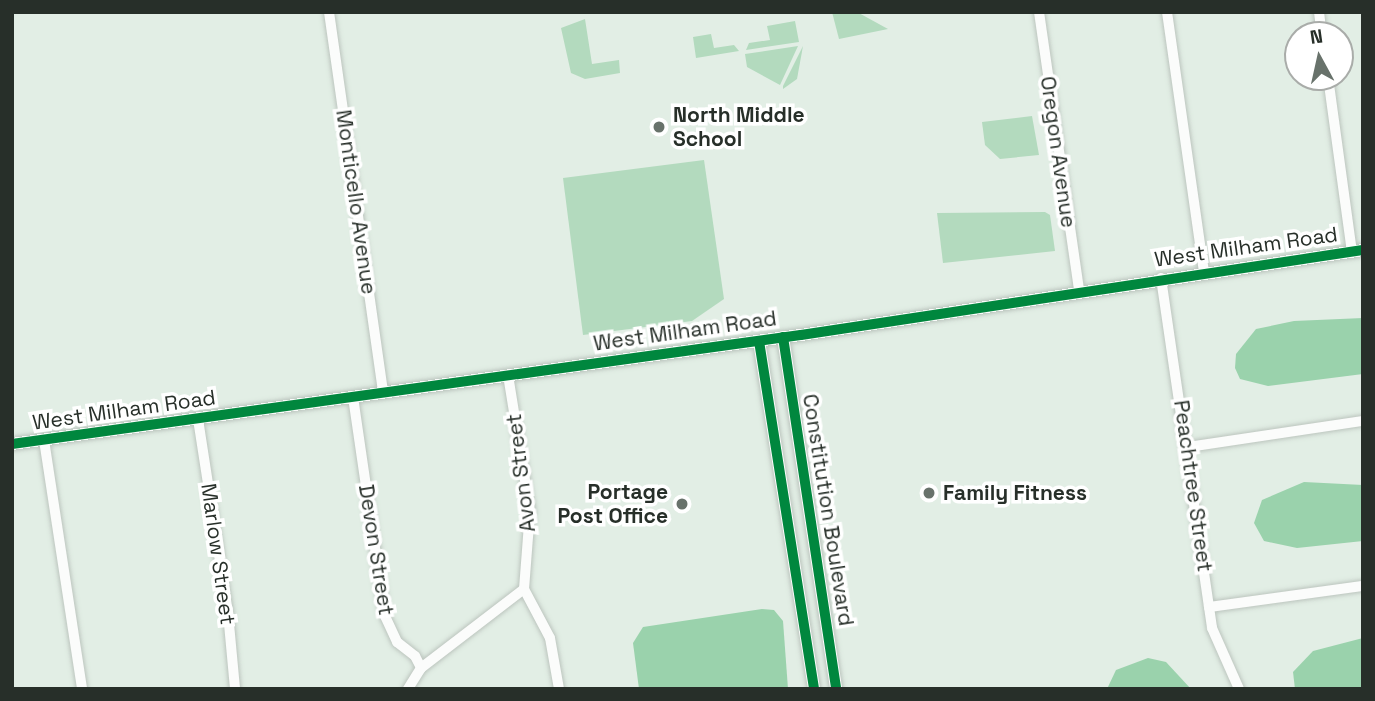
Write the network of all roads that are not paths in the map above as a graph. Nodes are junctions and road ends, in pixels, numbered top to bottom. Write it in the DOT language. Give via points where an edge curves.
graph roads {
  1 [pos="329,12"];
  2 [pos="1039,12"];
  3 [pos="1167,12"];
  4 [pos="1330,91"];
  5 [pos="1357,251"];
  6 [pos="1204,272"];
  7 [pos="1161,278"];
  8 [pos="1079,291"];
  9 [pos="783,337"];
  10 [pos="759,341"];
  11 [pos="508,375"];
  12 [pos="383,392"];
  13 [pos="353,397"];
  14 [pos="198,419"];
  15 [pos="1363,421"];
  16 [pos="44,440"];
  17 [pos="12,444"];
  18 [pos="1188,447"];
  19 [pos="1363,586"];
  20 [pos="524,589"];
  21 [pos="1209,607"];
  22 [pos="421,668"];
  23 [pos="82,689"];
  24 [pos="234,689"];
  25 [pos="408,689"];
  26 [pos="559,689"];
  27 [pos="814,689"];
  28 [pos="836,689"];
  29 [pos="1239,689"];
  1 -- 12 [label="street, Monticello Avenue"];
  2 -- 8 [label="street, Oregon Avenue"];
  3 -- 6 [label="street"];
  4 -- 5 [label="street"];
  5 -- 6 [label="street, West Milham Road"];
  6 -- 7 [label="street, West Milham Road"];
  7 -- 8 [label="street, West Milham Road"];
  7 -- 18 [label="street, Peachtree Street"];
  8 -- 9 [label="street, West Milham Road"];
  9 -- 10 [label="street, West Milham Road"];
  9 -- 28 [label="street, Constitution Boulevard"];
  10 -- 11 [label="street, West Milham Road"];
  10 -- 27 [label="street, Constitution Boulevard"];
  11 -- 12 [label="street, West Milham Road"];
  11 -- 20 [label="street, Avon Street" via="530,511"];
  12 -- 13 [label="street, West Milham Road"];
  13 -- 14 [label="street, West Milham Road"];
  13 -- 22 [label="street, Devon Street" via="385,616 397,642 415,656"];
  14 -- 16 [label="street, West Milham Road"];
  14 -- 24 [label="street, Marlow Street" via="228,612"];
  15 -- 18 [label="street"];
  16 -- 17 [label="street, West Milham Road"];
  16 -- 23 [label="street"];
  18 -- 21 [label="street, Peachtree Street"];
  19 -- 21 [label="street"];
  20 -- 22 [label="street"];
  20 -- 26 [label="street" via="550,638"];
  21 -- 29 [label="street, Peachtree Street" via="1219,651"];
  22 -- 25 [label="street"];
}
